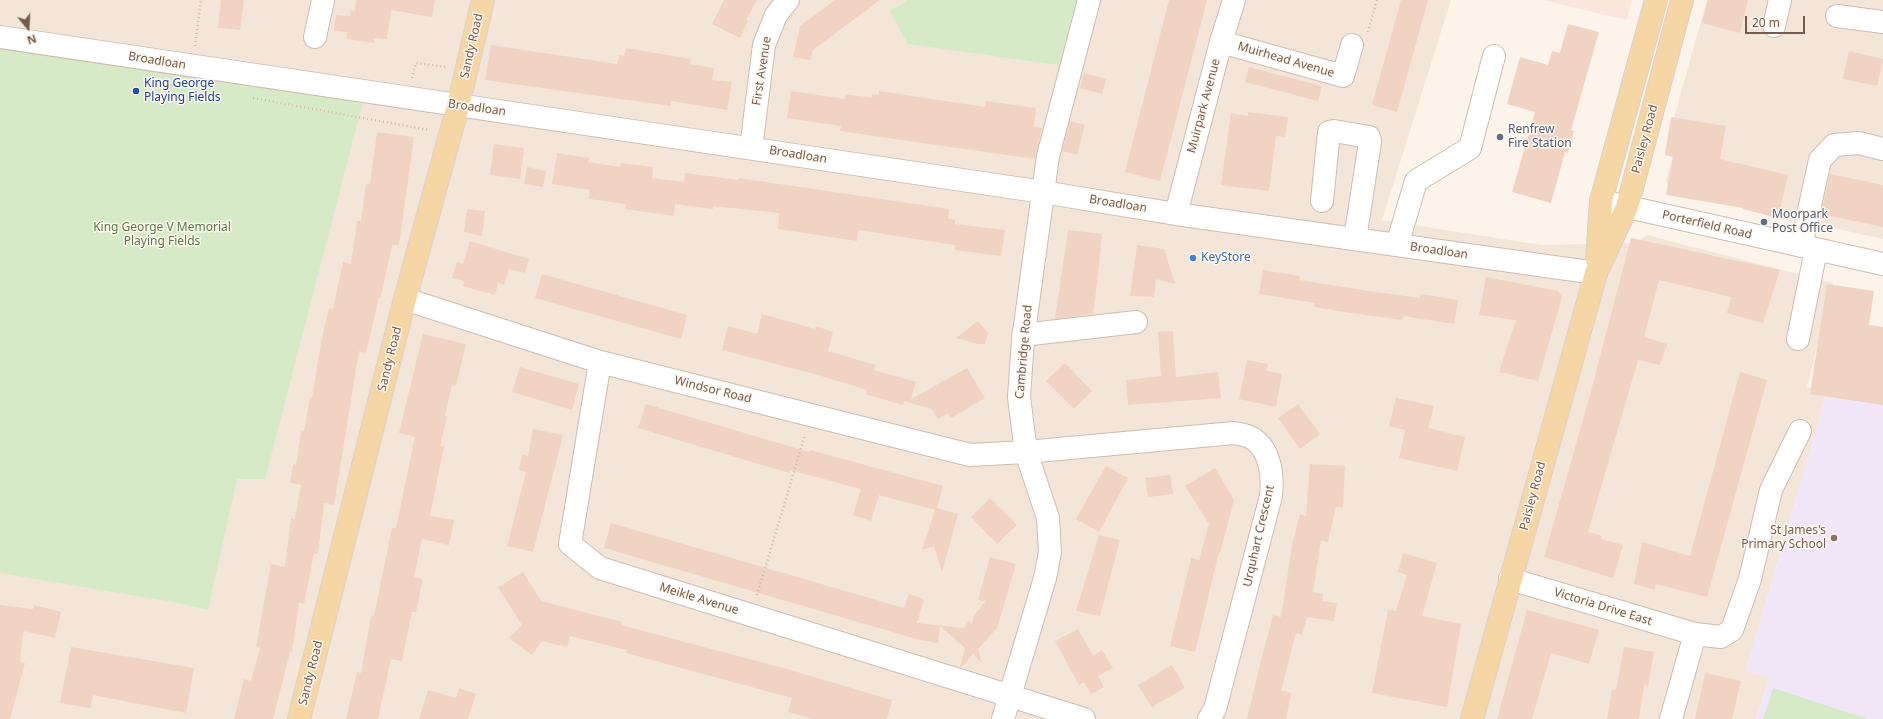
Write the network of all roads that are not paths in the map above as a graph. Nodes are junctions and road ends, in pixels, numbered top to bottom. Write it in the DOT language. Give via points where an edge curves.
graph roads {
  1 [pos="323,0"];
  2 [pos="483,0"];
  3 [pos="788,0"];
  4 [pos="1089,0"];
  5 [pos="1234,0"];
  6 [pos="1656,0"];
  7 [pos="1682,0"];
  8 [pos="1780,0"];
  9 [pos="1837,16"];
  10 [pos="1883,22"];
  11 [pos="1774,26"];
  12 [pos="0,37"];
  13 [pos="315,37"];
  14 [pos="1221,42"];
  15 [pos="1352,45"];
  16 [pos="1494,56"];
  17 [pos="458,106"];
  18 [pos="1624,117"];
  19 [pos="1650,122"];
  20 [pos="751,148"];
  21 [pos="1883,148"];
  22 [pos="1043,192"];
  23 [pos="1322,201"];
  24 [pos="1601,201"];
  25 [pos="1626,207"];
  26 [pos="1176,214"];
  27 [pos="1355,239"];
  28 [pos="1397,245"];
  29 [pos="1809,248"];
  30 [pos="1883,264"];
  31 [pos="1596,273"];
  32 [pos="405,299"];
  33 [pos="1136,322"];
  34 [pos="1023,335"];
  35 [pos="1798,339"];
  36 [pos="600,362"];
  37 [pos="1800,431"];
  38 [pos="1026,452"];
  39 [pos="1510,579"];
  40 [pos="1696,634"];
  41 [pos="1010,696"];
  42 [pos="300,719"];
  43 [pos="1003,719"];
  44 [pos="1084,719"];
  45 [pos="1209,719"];
  46 [pos="1472,719"];
  47 [pos="1671,719"];
  1 -- 13 [label="street"];
  2 -- 17 [label="main road, Sandy Road"];
  3 -- 20 [label="street, First Avenue" via="776,15 764,45"];
  4 -- 22 [label="street, Cambridge Road" via="1048,156"];
  5 -- 14 [label="street, Muirpark Avenue"];
  6 -- 18 [label="main road, Paisley Road"];
  7 -- 19 [label="main road, Paisley Road"];
  8 -- 11 [label="street"];
  9 -- 10 [label="street"];
  12 -- 17 [label="street, Broadloan"];
  14 -- 15 [label="street, Muirhead Avenue" via="1343,76"];
  14 -- 26 [label="street, Muirpark Avenue"];
  16 -- 28 [label="street" via="1470,148 1416,181"];
  17 -- 20 [label="street, Broadloan"];
  17 -- 32 [label="main road, Sandy Road"];
  18 -- 19 [label="street"];
  18 -- 24 [label="main road, Paisley Road"];
  19 -- 25 [label="main road, Paisley Road"];
  20 -- 22 [label="street, Broadloan"];
  21 -- 29 [label="street" via="1859,143 1834,145 1820,160"];
  22 -- 26 [label="street, Broadloan"];
  22 -- 34 [label="street, Cambridge Road"];
  23 -- 27 [label="street" via="1329,132 1369,137"];
  24 -- 25 [label="street, Porterfield Road"];
  24 -- 31 [label="main road, Paisley Road"];
  25 -- 29 [label="street, Porterfield Road"];
  25 -- 31 [label="main road, Paisley Road"];
  26 -- 27 [label="street, Broadloan"];
  27 -- 28 [label="street, Broadloan"];
  28 -- 31 [label="street, Broadloan"];
  29 -- 30 [label="street, Porterfield Road"];
  29 -- 35 [label="street"];
  31 -- 39 [label="main road, Paisley Road"];
  32 -- 36 [label="street, Windsor Road"];
  32 -- 42 [label="main road, Sandy Road"];
  33 -- 34 [label="street"];
  34 -- 38 [label="street, Cambridge Road" via="1019,397"];
  36 -- 38 [label="street, Windsor Road" via="970,455"];
  36 -- 41 [label="street, Meikle Avenue" via="570,544 600,568"];
  37 -- 40 [label="street, Victoria Drive East" via="1772,490 1750,579 1732,630 1721,637"];
  38 -- 41 [label="street, Cambridge Road" via="1048,518 1050,552 1045,578"];
  38 -- 45 [label="street, Urquhart Crescent" via="1234,433 1250,437 1262,448 1270,465 1271,496 1215,709"];
  39 -- 40 [label="street, Victoria Drive East"];
  39 -- 46 [label="main road, Paisley Road"];
  40 -- 47 [label="street"];
  41 -- 43 [label="street, Cambridge Road"];
  41 -- 44 [label="street"];
}
